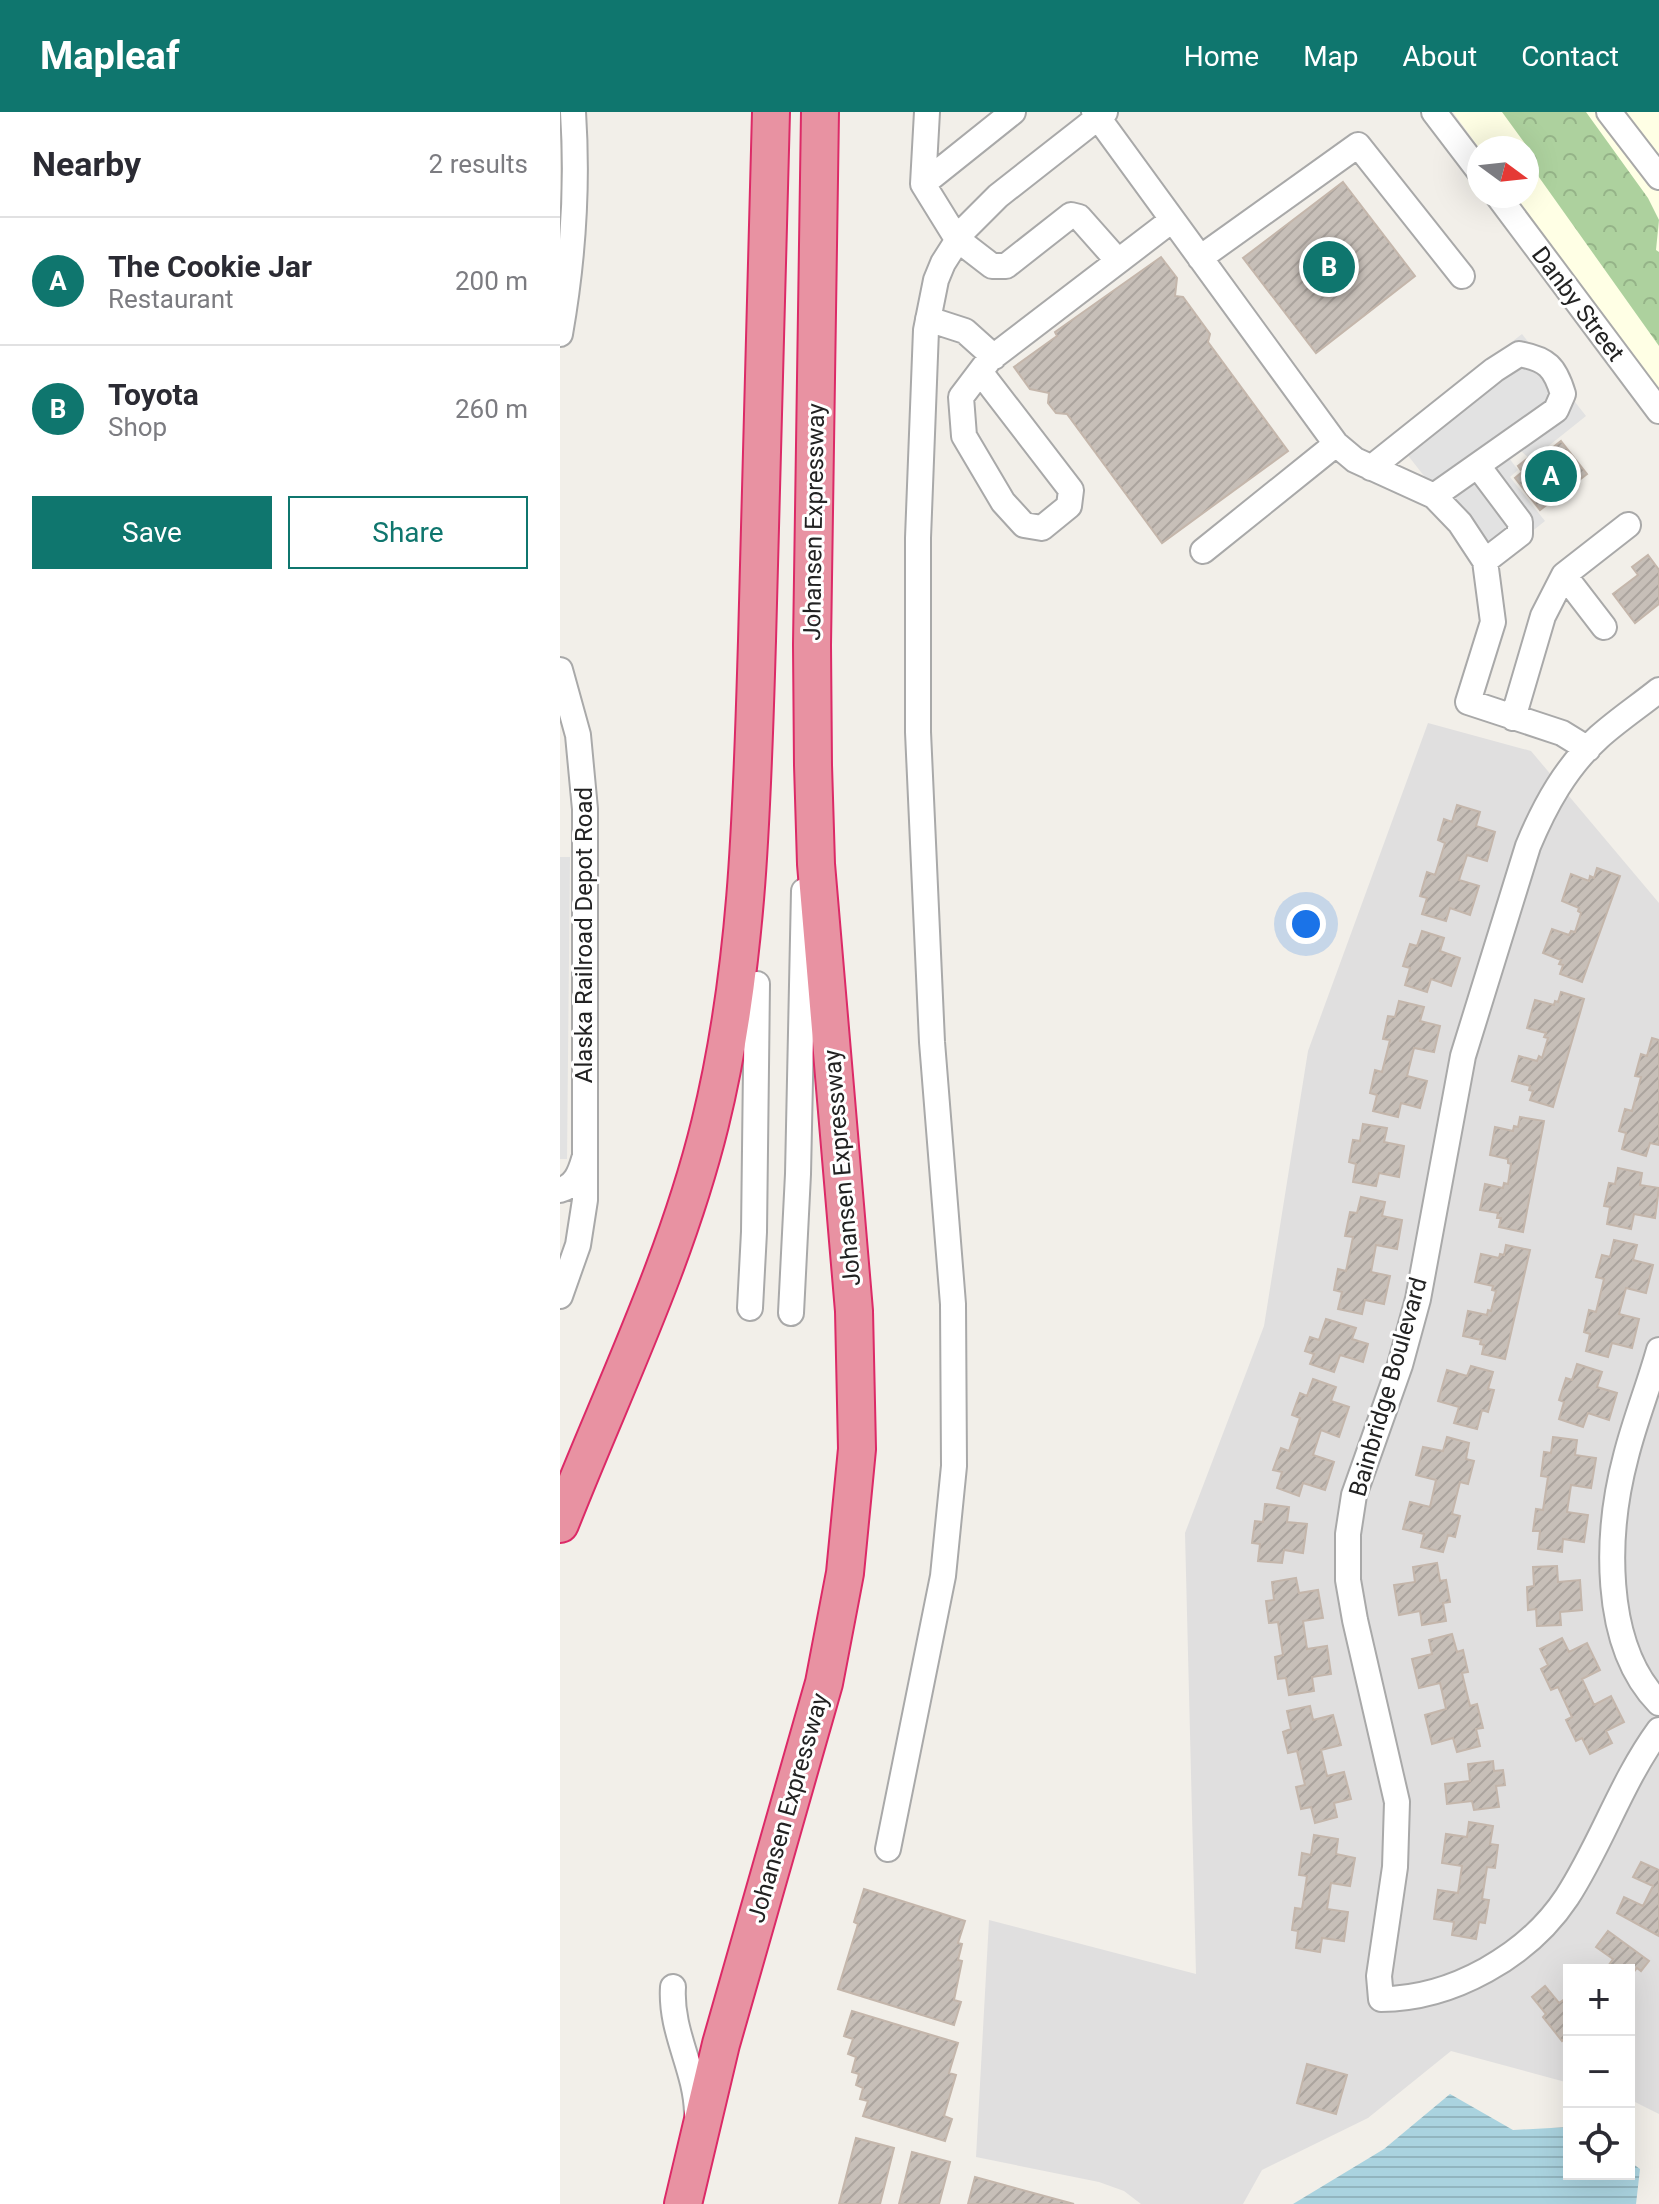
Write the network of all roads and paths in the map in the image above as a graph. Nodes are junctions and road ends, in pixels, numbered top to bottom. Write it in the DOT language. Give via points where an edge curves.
graph roads {
  1 [pos="573,112"];
  2 [pos="771,112"];
  3 [pos="820,112"];
  4 [pos="927,112"];
  5 [pos="1013,112"];
  6 [pos="1609,112"];
  7 [pos="1099,114"];
  8 [pos="1433,115"];
  9 [pos="1467,156"];
  10 [pos="1659,177"];
  11 [pos="923,184"];
  12 [pos="1507,208"];
  13 [pos="1172,220"];
  14 [pos="957,239"];
  15 [pos="1200,258"];
  16 [pos="1118,261"];
  17 [pos="1462,276"];
  18 [pos="928,319"];
  19 [pos="560,334"];
  20 [pos="987,365"];
  21 [pos="1659,411"];
  22 [pos="1336,444"];
  23 [pos="1478,466"];
  24 [pos="1371,468"];
  25 [pos="1434,496"];
  26 [pos="1628,525"];
  27 [pos="1203,551"];
  28 [pos="1485,561"];
  29 [pos="1564,575"];
  30 [pos="1604,627"];
  31 [pos="812,645"];
  32 [pos="560,670"];
  33 [pos="1659,690"];
  34 [pos="1513,718"];
  35 [pos="1588,749"];
  36 [pos="757,984"];
  37 [pos="716,1098"];
  38 [pos="756,1105"];
  39 [pos="585,1155"];
  40 [pos="560,1190"];
  41 [pos="560,1296"];
  42 [pos="750,1308"];
  43 [pos="791,1313"];
  44 [pos="1659,1350"];
  45 [pos="560,1524"];
  46 [pos="1659,1703"];
  47 [pos="1659,1730"];
  48 [pos="888,1849"];
  49 [pos="673,1987"];
  50 [pos="697,2143"];
  51 [pos="683,2204"];
  1 -- 19 [label="street" via="576,201"];
  2 -- 37 [label="highway" via="751,804 738,976"];
  3 -- 31 [label="highway, Johansen Expressway"];
  4 -- 11 [label="street"];
  5 -- 11 [label="street"];
  6 -- 10 [label="street"];
  7 -- 13 [label="street"];
  7 -- 14 [label="street" via="998,196"];
  8 -- 9 [label="street"];
  11 -- 14 [label="street"];
  12 -- 21 [label="street, Danby Street"];
  13 -- 15 [label="street"];
  13 -- 16 [label="street"];
  14 -- 16 [label="street" via="992,266 1006,266 1071,215 1079,217"];
  14 -- 18 [label="street" via="936,280"];
  15 -- 17 [label="street" via="1358,145"];
  15 -- 22 [label="street"];
  16 -- 20 [label="street"];
  18 -- 20 [label="street" via="965,331"];
  18 -- 48 [label="street" via="918,538 918,732 932,1042 953,1304 954,1466 943,1576"];
  20 -- 20 [label="street" via="961,397 964,436 1003,502 1024,525 1042,528 1069,506 1071,490"];
  22 -- 24 [label="street"];
  22 -- 27 [label="street"];
  23 -- 24 [label="street" via="1556,410 1563,394 1558,376 1542,358 1519,354 1494,370"];
  23 -- 25 [label="street"];
  23 -- 28 [label="street" via="1520,522 1520,534"];
  24 -- 25 [label="street"];
  25 -- 28 [label="street"];
  26 -- 29 [label="street"];
  28 -- 34 [label="street" via="1493,622 1468,702"];
  29 -- 30 [label="street"];
  29 -- 34 [label="street" via="1543,616"];
  31 -- 43 [label="street"];
  31 -- 50 [label="highway, Johansen Expressway" via="816,864 854,1311 857,1449 845,1573 824,1683"];
  32 -- 39 [label="street, Alaska Railroad Depot Road" via="578,735 585,809"];
  33 -- 35 [label="street, Bainbridge Boulevard"];
  34 -- 35 [label="street" via="1562,733"];
  35 -- 47 [label="street, Bainbridge Boulevard" via="1542,813 1493,955 1463,1056 1418,1299 1354,1495 1348,1580 1397,1802 1381,1999 1452,1986 1492,1967 1532,1937 1567,1896 1626,1781"];
  36 -- 38 [label="street"];
  37 -- 38 [label="street"];
  37 -- 45 [label="highway" via="666,1264"];
  38 -- 42 [label="street"];
  39 -- 40 [label="street" via="573,1183"];
  39 -- 41 [label="street, Alaska Railroad Depot Road" via="583,1220"];
  44 -- 46 [label="street" via="1625,1457 1612,1547 1620,1630 1630,1663"];
  49 -- 50 [label="street" via="675,2027 696,2093"];
  50 -- 51 [label="highway, Johansen Expressway"];
}
